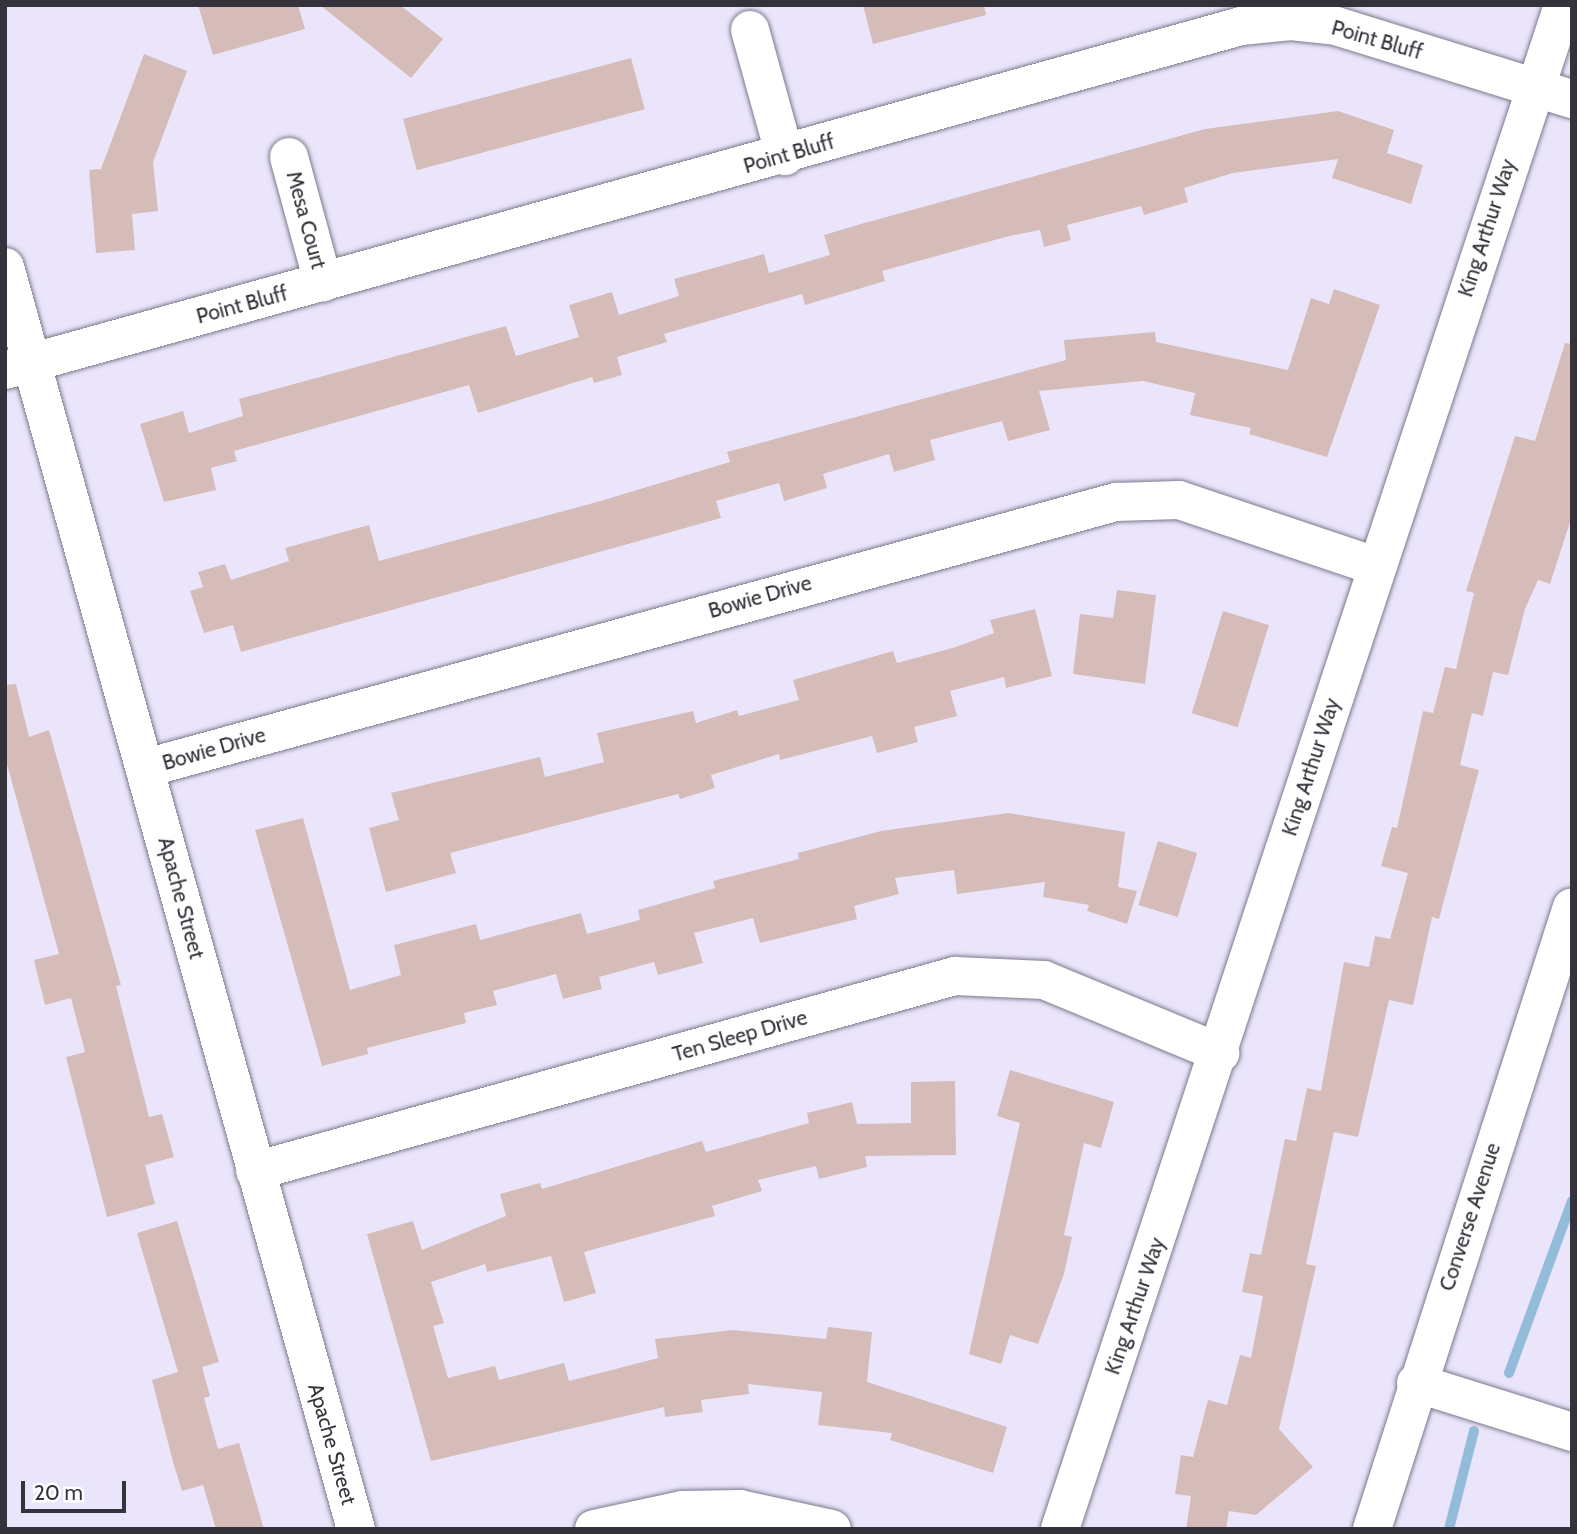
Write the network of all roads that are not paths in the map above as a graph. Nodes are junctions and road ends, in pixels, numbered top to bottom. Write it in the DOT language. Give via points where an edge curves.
graph roads {
  1 [pos="1563,5"];
  2 [pos="1238,16"];
  3 [pos="750,30"];
  4 [pos="1534,87"];
  5 [pos="1572,99"];
  6 [pos="785,156"];
  7 [pos="289,157"];
  8 [pos="5,267"];
  9 [pos="323,282"];
  10 [pos="18,367"];
  11 [pos="1375,566"];
  12 [pos="146,768"];
  13 [pos="1572,907"];
  14 [pos="1220,1053"];
  15 [pos="255,1171"];
  16 [pos="1416,1383"];
  17 [pos="1572,1432"];
  18 [pos="356,1529"];
  19 [pos="594,1529"];
  20 [pos="832,1529"];
  21 [pos="1060,1529"];
  22 [pos="1372,1529"];
  1 -- 4 [label="street, King Arthur Way"];
  2 -- 4 [label="street, Point Bluff" via="1336,26"];
  2 -- 6 [label="street, Point Bluff"];
  3 -- 6 [label="street"];
  4 -- 5 [label="street, Point Bluff"];
  4 -- 11 [label="street, King Arthur Way"];
  6 -- 9 [label="street, Point Bluff"];
  7 -- 9 [label="street, Mesa Court"];
  8 -- 10 [label="street, Apache Street"];
  9 -- 10 [label="street, Point Bluff"];
  10 -- 12 [label="street, Apache Street"];
  11 -- 12 [label="street, Bowie Drive" via="1179,500 1116,502"];
  11 -- 14 [label="street, King Arthur Way"];
  12 -- 15 [label="street, Apache Street"];
  13 -- 16 [label="street, Converse Avenue"];
  14 -- 15 [label="street, Ten Sleep Drive" via="1044,980 955,976"];
  14 -- 21 [label="street, King Arthur Way"];
  15 -- 18 [label="street, Apache Street"];
  16 -- 17 [label="street"];
  16 -- 22 [label="street, Converse Avenue"];
  19 -- 20 [label="street" via="683,1510 740,1508"];
}
